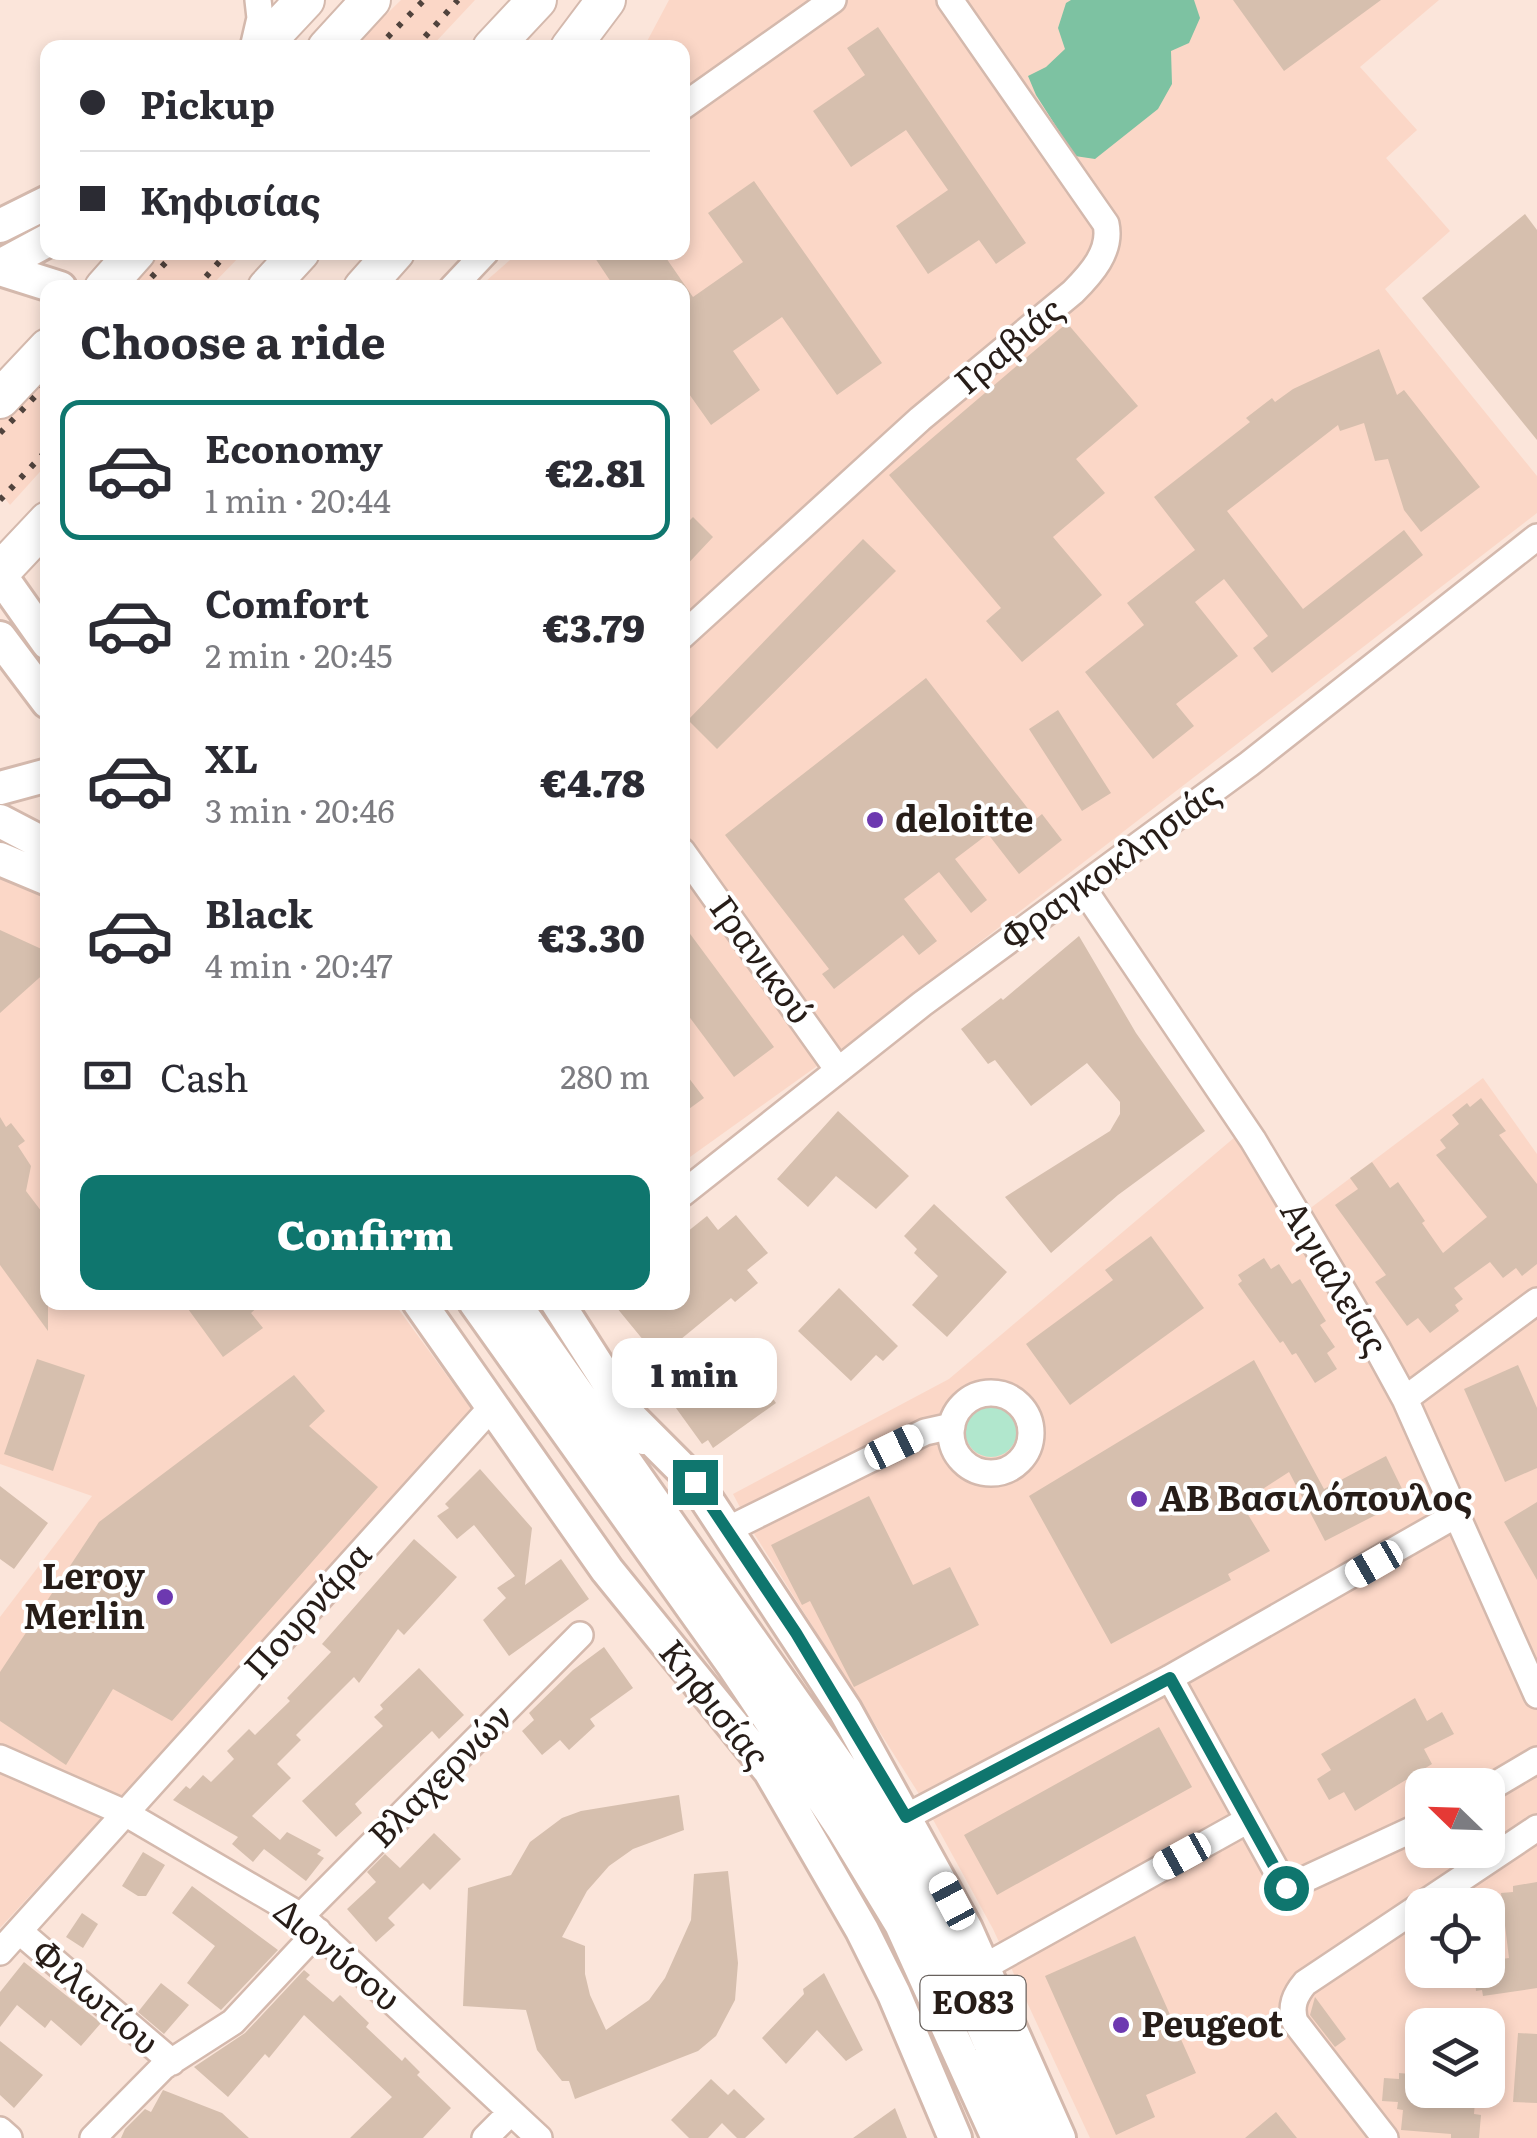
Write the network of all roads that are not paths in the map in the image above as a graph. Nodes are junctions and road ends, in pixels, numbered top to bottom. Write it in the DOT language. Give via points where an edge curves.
graph roads {
  1 [pos="258,0"];
  2 [pos="305,0"];
  3 [pos="371,0"];
  4 [pos="537,0"];
  5 [pos="606,0"];
  6 [pos="833,0"];
  7 [pos="950,0"];
  8 [pos="257,40"];
  9 [pos="264,40"];
  10 [pos="334,40"];
  11 [pos="500,40"];
  12 [pos="576,40"];
  13 [pos="690,101"];
  14 [pos="40,206"];
  15 [pos="0,226"];
  16 [pos="40,246"];
  17 [pos="129,260"];
  18 [pos="293,260"];
  19 [pos="388,260"];
  20 [pos="478,260"];
  21 [pos="6,270"];
  22 [pos="111,280"];
  23 [pos="274,280"];
  24 [pos="370,280"];
  25 [pos="460,280"];
  26 [pos="40,281"];
  27 [pos="40,356"];
  28 [pos="0,399"];
  29 [pos="40,530"];
  30 [pos="1537,537"];
  31 [pos="0,573"];
  32 [pos="690,629"];
  33 [pos="40,632"];
  34 [pos="0,639"];
  35 [pos="40,692"];
  36 [pos="40,777"];
  37 [pos="0,788"];
  38 [pos="0,821"];
  39 [pos="40,842"];
  40 [pos="0,859"];
  41 [pos="690,862"];
  42 [pos="40,876"];
  43 [pos="1083,888"];
  44 [pos="838,1070"];
  45 [pos="690,1188"];
  46 [pos="1537,1301"];
  47 [pos="424,1310"];
  48 [pos="480,1310"];
  49 [pos="518,1310"];
  50 [pos="563,1310"];
  51 [pos="538,1394"];
  52 [pos="1405,1400"];
  53 [pos="491,1408"];
  54 [pos="632,1419"];
  55 [pos="952,1426"];
  56 [pos="1456,1515"];
  57 [pos="727,1530"];
  58 [pos="580,1636"];
  59 [pos="1170,1678"];
  60 [pos="1537,1695"];
  61 [pos="0,1758"];
  62 [pos="1537,1760"];
  63 [pos="770,1771"];
  64 [pos="846,1776"];
  65 [pos="1505,1779"];
  66 [pos="124,1813"];
  67 [pos="906,1817"];
  68 [pos="1248,1820"];
  69 [pos="1537,1828"];
  70 [pos="1405,1832"];
  71 [pos="310,1924"];
  72 [pos="19,1931"];
  73 [pos="0,1952"];
  74 [pos="984,1967"];
  75 [pos="172,2062"];
  76 [pos="511,2112"];
  77 [pos="0,2130"];
  78 [pos="10,2138"];
  79 [pos="93,2138"];
  80 [pos="485,2138"];
  81 [pos="539,2138"];
  82 [pos="955,2138"];
  83 [pos="998,2138"];
  84 [pos="1030,2138"];
  85 [pos="1059,2138"];
  86 [pos="1385,2138"];
  1 -- 8 [label="street"];
  2 -- 9 [label="highway"];
  3 -- 10 [label="highway"];
  4 -- 11 [label="highway"];
  5 -- 12 [label="highway"];
  6 -- 13 [label="street"];
  7 -- 32 [label="street, Γραβιάς" via="1106,224 1106,249 1073,292 920,419"];
  14 -- 15 [label="main road"];
  16 -- 21 [label="main road"];
  17 -- 22 [label="highway"];
  18 -- 23 [label="highway"];
  19 -- 24 [label="highway"];
  20 -- 25 [label="street"];
  21 -- 26 [label="main road"];
  27 -- 28 [label="highway"];
  29 -- 31 [label="highway"];
  30 -- 43 [label="street, Φραγκοκλησιάς"];
  31 -- 33 [label="main road"];
  34 -- 35 [label="main road"];
  36 -- 37 [label="main road"];
  38 -- 39 [label="main road"];
  40 -- 42 [label="main road"];
  41 -- 44 [label="street, Γρανικού"];
  43 -- 44 [label="street, Φραγκοκλησιάς"];
  43 -- 52 [label="street, Αιγιαλείας" via="1252,1140"];
  44 -- 45 [label="street, Φραγκοκλησιάς"];
  46 -- 52 [label="street"];
  47 -- 53 [label="main road, Κηφισίας"];
  48 -- 51 [label="main road, Κηφισίας / ΕΟ83"];
  49 -- 64 [label="main road, Κηφισίας / ΕΟ83"];
  50 -- 54 [label="main road"];
  51 -- 63 [label="main road"];
  51 -- 83 [label="main road, Κηφισίας / ΕΟ83" via="842,1827 901,1924"];
  52 -- 56 [label="street, Αιγιαλείας"];
  53 -- 63 [label="main road, Κηφισίας" via="642,1616"];
  53 -- 66 [label="street, Πουρνάρα"];
  54 -- 57 [label="main road" via="695,1482"];
  54 -- 64 [label="main road" via="770,1632"];
  55 -- 57 [label="street" via="925,1432"];
  56 -- 59 [label="street"];
  56 -- 60 [label="street, Αιγιαλείας"];
  57 -- 67 [label="main road"];
  58 -- 71 [label="street, Βλαχερνών"];
  59 -- 67 [label="street"];
  59 -- 68 [label="street"];
  61 -- 66 [label="street, Διονύσου"];
  62 -- 65 [label="street"];
  63 -- 82 [label="main road, Κηφισίας" via="862,1930"];
  64 -- 84 [label="main road, Κηφισίας / ΕΟ83" via="928,1910"];
  66 -- 71 [label="street, Διονύσου"];
  66 -- 72 [label="street, Πουρνάρα"];
  67 -- 74 [label="main road"];
  68 -- 70 [label="street" via="1286,1888"];
  68 -- 74 [label="street"];
  69 -- 86 [label="street" via="1305,1982 1293,2003 1295,2022"];
  71 -- 75 [label="street, Βλαχερνών" via="233,2022"];
  71 -- 76 [label="street, Διονύσου"];
  72 -- 73 [label="street, Πουρνάρα"];
  72 -- 75 [label="street, Φιλωτίου"];
  74 -- 85 [label="main road"];
  75 -- 79 [label="street, Βλαχερνών"];
  76 -- 80 [label="street"];
  76 -- 81 [label="street, Διονύσου"];
  77 -- 78 [label="street"];
}
